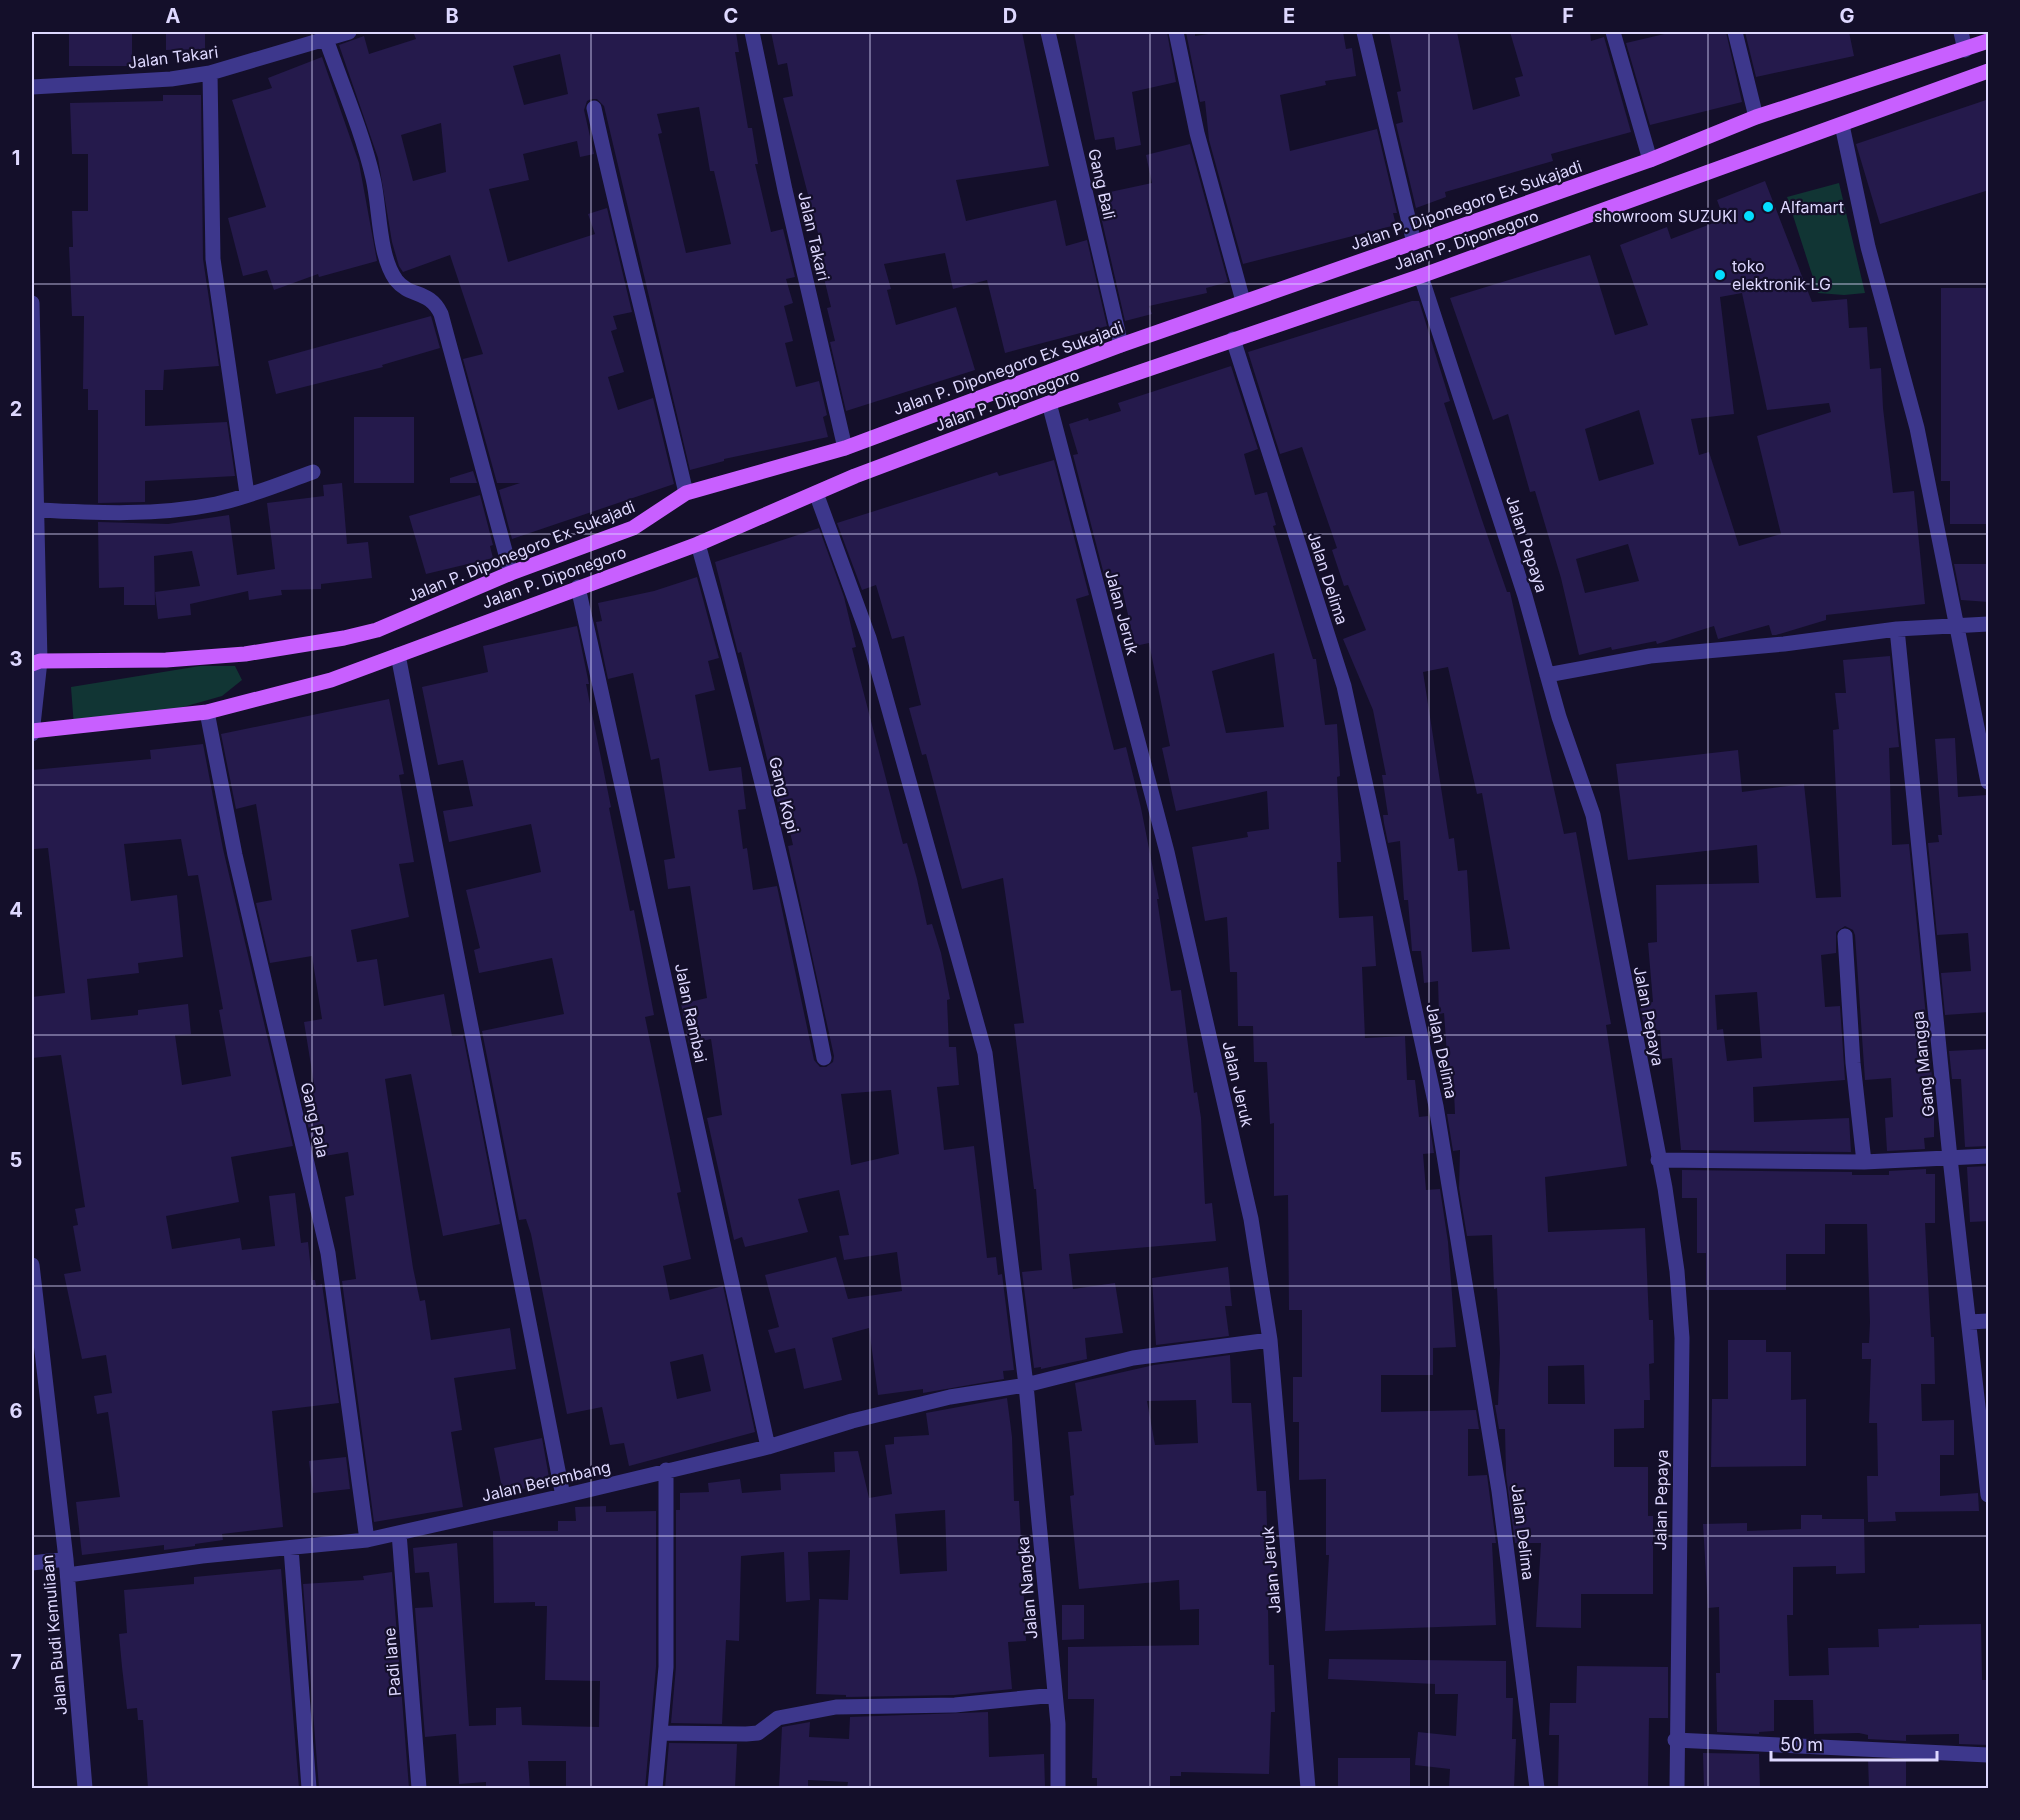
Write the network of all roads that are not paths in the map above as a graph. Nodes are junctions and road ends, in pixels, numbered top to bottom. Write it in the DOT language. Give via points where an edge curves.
graph roads {
  1 [pos="349,32"];
  2 [pos="752,32"];
  3 [pos="1048,32"];
  4 [pos="1176,32"];
  5 [pos="1364,32"];
  6 [pos="1612,32"];
  7 [pos="1735,32"];
  8 [pos="1961,32"];
  9 [pos="326,39"];
  10 [pos="1989,41"];
  11 [pos="1965,50"];
  12 [pos="1989,71"];
  13 [pos="210,73"];
  14 [pos="32,87"];
  15 [pos="594,108"];
  16 [pos="1756,117"];
  17 [pos="1842,125"];
  18 [pos="1650,160"];
  19 [pos="1414,243"];
  20 [pos="1421,276"];
  21 [pos="1243,301"];
  22 [pos="32,303"];
  23 [pos="1233,339"];
  24 [pos="1121,345"];
  25 [pos="1049,403"];
  26 [pos="845,448"];
  27 [pos="313,472"];
  28 [pos="686,493"];
  29 [pos="816,493"];
  30 [pos="247,494"];
  31 [pos="37,510"];
  32 [pos="698,544"];
  33 [pos="511,573"];
  34 [pos="578,587"];
  35 [pos="1989,624"];
  36 [pos="1958,626"];
  37 [pos="1897,629"];
  38 [pos="398,655"];
  39 [pos="36,662"];
  40 [pos="1547,675"];
  41 [pos="207,712"];
  42 [pos="32,732"];
  43 [pos="1989,782"];
  44 [pos="1845,936"];
  45 [pos="824,1058"];
  46 [pos="1989,1156"];
  47 [pos="1950,1158"];
  48 [pos="1658,1160"];
  49 [pos="1864,1162"];
  50 [pos="32,1265"];
  51 [pos="1989,1321"];
  52 [pos="1969,1322"];
  53 [pos="1270,1340"];
  54 [pos="1026,1385"];
  55 [pos="768,1447"];
  56 [pos="666,1470"];
  57 [pos="1989,1495"];
  58 [pos="563,1496"];
  59 [pos="399,1533"];
  60 [pos="367,1540"];
  61 [pos="291,1548"];
  62 [pos="32,1563"];
  63 [pos="67,1567"];
  64 [pos="1055,1695"];
  65 [pos="660,1733"];
  66 [pos="1675,1740"];
  67 [pos="1989,1755"];
  68 [pos="86,1788"];
  69 [pos="309,1788"];
  70 [pos="419,1788"];
  71 [pos="655,1788"];
  72 [pos="1058,1788"];
  73 [pos="1308,1788"];
  74 [pos="1537,1788"];
  75 [pos="1677,1788"];
  1 -- 9 [label="street, Jalan Takari"];
  2 -- 26 [label="street, Jalan Takari"];
  3 -- 24 [label="street, Gang Bali"];
  4 -- 21 [label="street" via="1197,133"];
  5 -- 19 [label="street"];
  6 -- 18 [label="street"];
  7 -- 16 [label="street"];
  8 -- 11 [label="street"];
  9 -- 13 [label="street, Jalan Takari"];
  9 -- 33 [label="street" via="371,169 390,266 396,280 436,303 441,314"];
  10 -- 11 [label="main road, Jalan P. Diponegoro Ex Sukajadi"];
  11 -- 16 [label="main road, Jalan P. Diponegoro Ex Sukajadi"];
  12 -- 17 [label="main road, Jalan P. Diponegoro"];
  13 -- 14 [label="street, Jalan Takari"];
  13 -- 30 [label="street" via="213,259"];
  15 -- 28 [label="street"];
  16 -- 18 [label="main road, Jalan P. Diponegoro Ex Sukajadi"];
  17 -- 20 [label="main road, Jalan P. Diponegoro"];
  17 -- 36 [label="street" via="1868,247 1917,428"];
  18 -- 19 [label="main road, Jalan P. Diponegoro Ex Sukajadi"];
  19 -- 21 [label="main road, Jalan P. Diponegoro Ex Sukajadi"];
  20 -- 23 [label="main road, Jalan P. Diponegoro"];
  20 -- 40 [label="street, Jalan Pepaya" via="1522,585"];
  21 -- 24 [label="main road, Jalan P. Diponegoro Ex Sukajadi"];
  22 -- 31 [label="street"];
  23 -- 25 [label="main road, Jalan P. Diponegoro"];
  23 -- 74 [label="street, Jalan Delima" via="1344,686 1436,1106 1499,1491"];
  24 -- 26 [label="main road, Jalan P. Diponegoro Ex Sukajadi"];
  25 -- 29 [label="main road, Jalan P. Diponegoro"];
  25 -- 53 [label="street, Jalan Jeruk" via="1167,852 1251,1219"];
  26 -- 28 [label="main road, Jalan P. Diponegoro Ex Sukajadi"];
  27 -- 30 [label="street"];
  28 -- 33 [label="main road, Jalan P. Diponegoro Ex Sukajadi" via="633,528"];
  29 -- 32 [label="main road, Jalan P. Diponegoro"];
  29 -- 54 [label="street, Jalan Nangka" via="869,638 985,1053"];
  30 -- 31 [label="street" via="169,511 126,514"];
  31 -- 39 [label="street"];
  32 -- 34 [label="main road, Jalan P. Diponegoro"];
  32 -- 45 [label="street, Gang Kopi" via="746,714 802,946"];
  33 -- 39 [label="main road, Jalan P. Diponegoro Ex Sukajadi" via="377,630 344,638 245,654"];
  34 -- 38 [label="main road, Jalan P. Diponegoro"];
  34 -- 55 [label="street, Jalan Rambai"];
  35 -- 36 [label="street"];
  36 -- 37 [label="street"];
  36 -- 43 [label="street"];
  37 -- 40 [label="street" via="1650,656"];
  37 -- 47 [label="street, Gang Mangga"];
  38 -- 41 [label="main road, Jalan P. Diponegoro" via="331,680"];
  38 -- 58 [label="street"];
  39 -- 42 [label="street"];
  40 -- 48 [label="street, Jalan Pepaya" via="1593,815"];
  41 -- 42 [label="main road, Jalan P. Diponegoro"];
  41 -- 60 [label="street, Gang Pala" via="235,855 328,1253"];
  44 -- 49 [label="street"];
  46 -- 47 [label="street"];
  47 -- 49 [label="street"];
  47 -- 52 [label="street, Gang Mangga"];
  48 -- 49 [label="street"];
  48 -- 66 [label="street, Jalan Pepaya" via="1677,1271 1681,1327"];
  50 -- 63 [label="street, Jalan Budi Kemuliaan"];
  51 -- 52 [label="street"];
  52 -- 57 [label="street, Gang Mangga"];
  53 -- 54 [label="street, Jalan Berembang" via="1133,1358"];
  53 -- 73 [label="street, Jalan Jeruk"];
  54 -- 55 [label="street, Jalan Berembang" via="950,1397"];
  54 -- 64 [label="street, Jalan Nangka"];
  55 -- 56 [label="street, Jalan Berembang"];
  56 -- 58 [label="street, Jalan Berembang"];
  56 -- 65 [label="street" via="666,1667"];
  58 -- 59 [label="street, Jalan Berembang"];
  59 -- 60 [label="street, Jalan Berembang"];
  59 -- 70 [label="street, Padi lane"];
  60 -- 61 [label="street, Jalan Berembang"];
  61 -- 63 [label="street, Jalan Berembang"];
  61 -- 69 [label="street"];
  62 -- 63 [label="street, Jalan Berembang"];
  63 -- 68 [label="street, Jalan Budi Kemuliaan"];
  64 -- 65 [label="street" via="955,1705 836,1707 778,1718 758,1732 746,1734"];
  64 -- 72 [label="street, Jalan Nangka"];
  65 -- 71 [label="street"];
  66 -- 67 [label="street"];
  66 -- 75 [label="street, Jalan Pepaya"];
}
